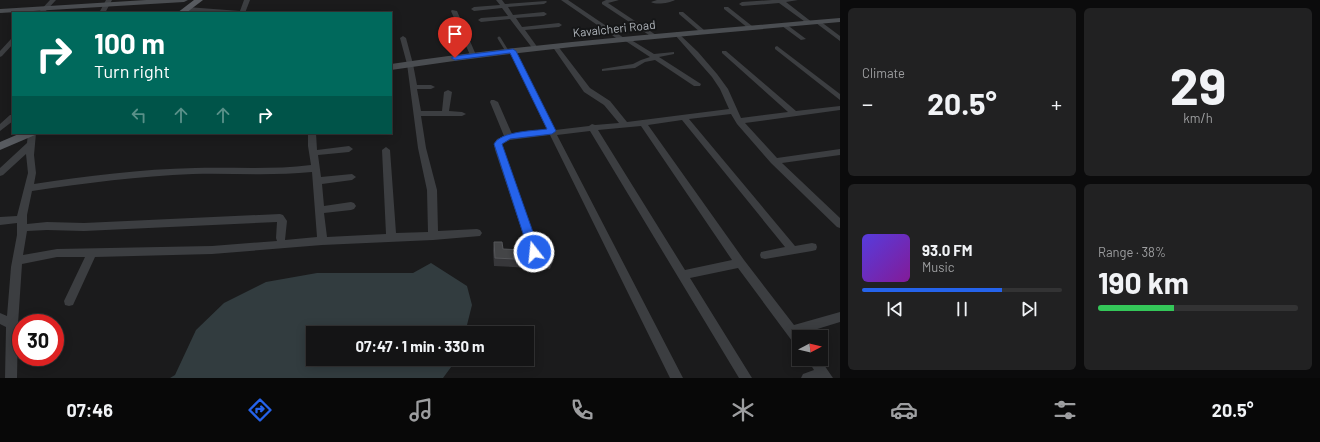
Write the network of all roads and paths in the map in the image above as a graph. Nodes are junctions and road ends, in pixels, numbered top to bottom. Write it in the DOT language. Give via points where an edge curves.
graph roads {
  1 [pos="53,0"];
  2 [pos="184,0"];
  3 [pos="198,0"];
  4 [pos="247,0"];
  5 [pos="500,0"];
  6 [pos="564,0"];
  7 [pos="616,0"];
  8 [pos="672,0"];
  9 [pos="779,0"];
  10 [pos="795,0"];
  11 [pos="544,2"];
  12 [pos="654,2"];
  13 [pos="108,3"];
  14 [pos="742,4"];
  15 [pos="504,6"];
  16 [pos="726,8"];
  17 [pos="474,9"];
  18 [pos="0,11"];
  19 [pos="43,11"];
  20 [pos="184,11"];
  21 [pos="454,11"];
  22 [pos="103,12"];
  23 [pos="213,12"];
  24 [pos="242,12"];
  25 [pos="544,14"];
  26 [pos="681,14"];
  27 [pos="513,17"];
  28 [pos="481,20"];
  29 [pos="840,20"];
  30 [pos="814,23"];
  31 [pos="559,25"];
  32 [pos="784,25"];
  33 [pos="750,27"];
  34 [pos="521,29"];
  35 [pos="702,31"];
  36 [pos="678,34"];
  37 [pos="654,36"];
  38 [pos="403,38"];
  39 [pos="499,38"];
  40 [pos="623,39"];
  41 [pos="803,39"];
  42 [pos="840,40"];
  43 [pos="12,41"];
  44 [pos="555,46"];
  45 [pos="535,48"];
  46 [pos="776,48"];
  47 [pos="510,51"];
  48 [pos="724,52"];
  49 [pos="672,53"];
  50 [pos="0,55"];
  51 [pos="473,55"];
  52 [pos="654,57"];
  53 [pos="410,64"];
  54 [pos="392,67"];
  55 [pos="604,70"];
  56 [pos="697,84"];
  57 [pos="413,87"];
  58 [pos="431,87"];
  59 [pos="448,92"];
  60 [pos="840,98"];
  61 [pos="494,102"];
  62 [pos="840,108"];
  63 [pos="732,111"];
  64 [pos="445,113"];
  65 [pos="417,114"];
  66 [pos="462,114"];
  67 [pos="794,114"];
  68 [pos="682,117"];
  69 [pos="12,118"];
  70 [pos="740,121"];
  71 [pos="643,123"];
  72 [pos="624,124"];
  73 [pos="592,127"];
  74 [pos="0,128"];
  75 [pos="552,131"];
  76 [pos="14,134"];
  77 [pos="312,134"];
  78 [pos="31,137"];
  79 [pos="509,137"];
  80 [pos="0,140"];
  81 [pos="0,146"];
  82 [pos="349,149"];
  83 [pos="386,150"];
  84 [pos="840,152"];
  85 [pos="313,153"];
  86 [pos="774,160"];
  87 [pos="316,168"];
  88 [pos="0,173"];
  89 [pos="352,177"];
  90 [pos="317,181"];
  91 [pos="28,188"];
  92 [pos="352,206"];
  93 [pos="320,210"];
  94 [pos="0,221"];
  95 [pos="22,223"];
  96 [pos="840,224"];
  97 [pos="476,233"];
  98 [pos="433,236"];
  99 [pos="391,237"];
  100 [pos="281,238"];
  101 [pos="322,241"];
  102 [pos="812,247"];
  103 [pos="793,250"];
  104 [pos="534,252"];
  105 [pos="92,253"];
  106 [pos="766,255"];
  107 [pos="17,261"];
  108 [pos="740,263"];
  109 [pos="683,275"];
  110 [pos="70,301"];
  111 [pos="13,314"];
  112 [pos="840,317"];
  113 [pos="0,318"];
  114 [pos="12,324"];
  115 [pos="810,330"];
  116 [pos="792,331"];
  117 [pos="818,366"];
  118 [pos="825,376"];
  119 [pos="11,378"];
  120 [pos="676,378"];
  121 [pos="746,378"];
  122 [pos="808,378"];
  1 -- 19 [label="street"];
  2 -- 13 [label="street"];
  3 -- 20 [label="main road"];
  4 -- 24 [label="street"];
  5 -- 15 [label="street"];
  6 -- 40 [label="street"];
  7 -- 37 [label="street" via="604,4"];
  8 -- 12 [label="street"];
  9 -- 10 [label="street"];
  9 -- 14 [label="street"];
  9 -- 30 [label="street"];
  11 -- 15 [label="street"];
  13 -- 19 [label="street"];
  13 -- 22 [label="street"];
  15 -- 17 [label="street"];
  15 -- 27 [label="street"];
  16 -- 33 [label="street"];
  18 -- 19 [label="street"];
  20 -- 23 [label="street"];
  21 -- 51 [label="street"];
  25 -- 27 [label="street"];
  26 -- 35 [label="street"];
  27 -- 28 [label="street"];
  27 -- 34 [label="street"];
  29 -- 30 [label="street, Kavalcheri Road"];
  30 -- 32 [label="street, Kavalcheri Road"];
  30 -- 42 [label="street"];
  31 -- 34 [label="street"];
  32 -- 33 [label="street, Kavalcheri Road"];
  32 -- 41 [label="street"];
  33 -- 35 [label="street, Kavalcheri Road"];
  34 -- 45 [label="street"];
  35 -- 36 [label="street, Kavalcheri Road"];
  36 -- 37 [label="street, Kavalcheri Road"];
  36 -- 63 [label="street" via="718,79"];
  37 -- 40 [label="street, Kavalcheri Road"];
  38 -- 53 [label="street"];
  39 -- 47 [label="lane"];
  40 -- 44 [label="street, Kavalcheri Road"];
  40 -- 52 [label="street"];
  43 -- 50 [label="street"];
  44 -- 45 [label="street, Kavalcheri Road"];
  44 -- 72 [label="street" via="586,90 607,103"];
  45 -- 47 [label="street, Kavalcheri Road"];
  46 -- 60 [label="street"];
  47 -- 51 [label="street, Kavalcheri Road"];
  47 -- 75 [label="street"];
  48 -- 67 [label="street"];
  49 -- 52 [label="street"];
  51 -- 53 [label="street, Kavalcheri Road"];
  52 -- 55 [label="street" via="635,66"];
  52 -- 56 [label="street"];
  53 -- 54 [label="street, Kavalcheri Road"];
  53 -- 57 [label="street"];
  57 -- 58 [label="street"];
  57 -- 65 [label="street"];
  59 -- 64 [label="street"];
  61 -- 79 [label="street"];
  62 -- 67 [label="street"];
  63 -- 68 [label="street"];
  63 -- 70 [label="street"];
  64 -- 65 [label="street"];
  64 -- 66 [label="street"];
  65 -- 98 [label="street" via="432,190"];
  67 -- 70 [label="street"];
  68 -- 71 [label="street"];
  68 -- 103 [label="street"];
  69 -- 74 [label="street"];
  70 -- 86 [label="street"];
  71 -- 72 [label="street"];
  71 -- 108 [label="street"];
  72 -- 73 [label="street"];
  73 -- 75 [label="street"];
  73 -- 109 [label="street"];
  75 -- 79 [label="street"];
  75 -- 120 [label="street"];
  76 -- 80 [label="main road"];
  77 -- 85 [label="street"];
  78 -- 81 [label="main road"];
  78 -- 88 [label="street"];
  78 -- 91 [label="street" via="32,174"];
  79 -- 104 [label="street" via="500,141 499,150"];
  82 -- 85 [label="street"];
  83 -- 99 [label="street"];
  84 -- 86 [label="street"];
  85 -- 87 [label="street"];
  86 -- 96 [label="street"];
  87 -- 90 [label="street"];
  87 -- 91 [label="street" via="293,171 195,171 92,179"];
  89 -- 90 [label="street"];
  90 -- 93 [label="street"];
  91 -- 95 [label="street"];
  92 -- 93 [label="street"];
  93 -- 101 [label="street"];
  94 -- 95 [label="street"];
  95 -- 100 [label="street" via="84,227 280,218"];
  95 -- 107 [label="street"];
  97 -- 98 [label="street"];
  98 -- 99 [label="street"];
  99 -- 101 [label="street"];
  101 -- 105 [label="street" via="212,250"];
  102 -- 103 [label="street"];
  103 -- 106 [label="street"];
  105 -- 107 [label="street" via="57,253"];
  105 -- 110 [label="street"];
  107 -- 111 [label="street"];
  108 -- 109 [label="street"];
  108 -- 116 [label="street"];
  109 -- 121 [label="street"];
  112 -- 115 [label="street"];
  113 -- 114 [label="street"];
  114 -- 119 [label="street"];
  117 -- 118 [label="street"];
  118 -- 122 [label="street"];
}
